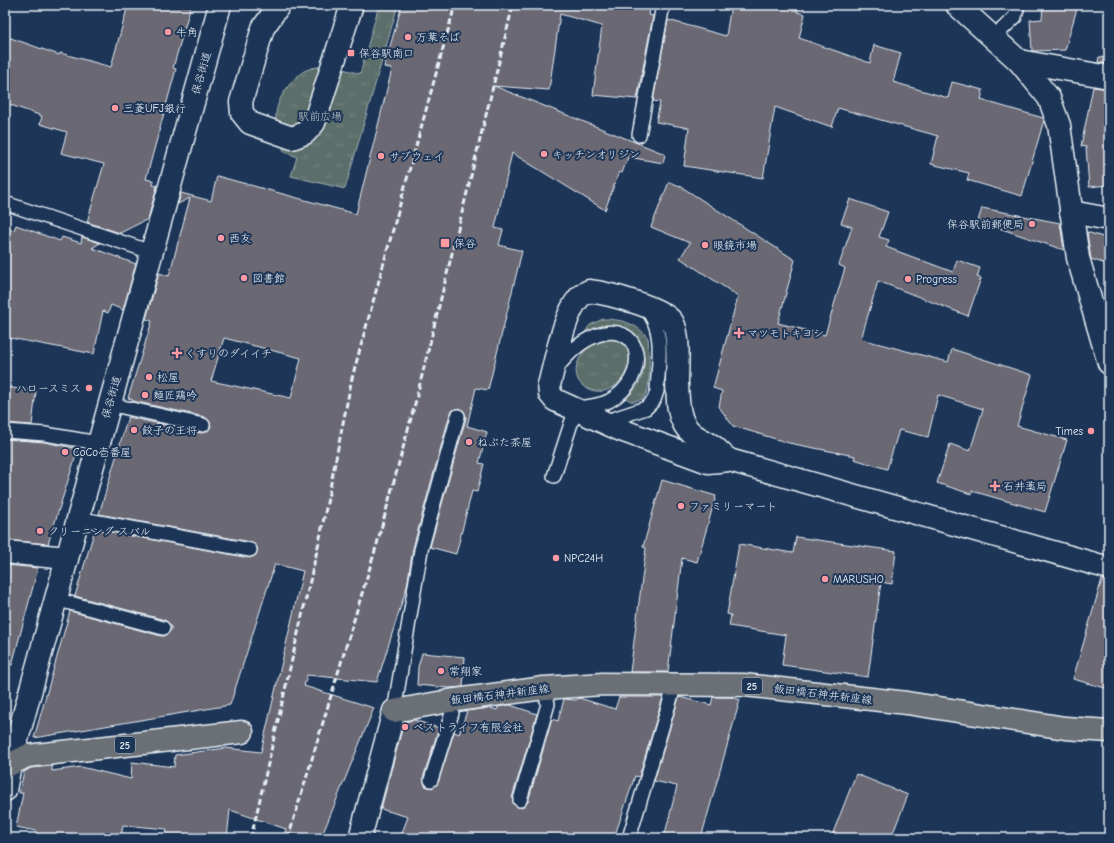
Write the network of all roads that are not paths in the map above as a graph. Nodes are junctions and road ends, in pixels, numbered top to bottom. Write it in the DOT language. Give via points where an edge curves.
graph roads {
  1 [pos="220,5"];
  2 [pos="279,5"];
  3 [pos="663,5"];
  4 [pos="958,5"];
  5 [pos="1018,5"];
  6 [pos="345,10"];
  7 [pos="993,38"];
  8 [pos="1019,62"];
  9 [pos="1109,77"];
  10 [pos="639,135"];
  11 [pos="5,203"];
  12 [pos="1071,212"];
  13 [pos="1109,219"];
  14 [pos="151,252"];
  15 [pos="640,304"];
  16 [pos="1109,363"];
  17 [pos="553,370"];
  18 [pos="109,404"];
  19 [pos="576,408"];
  20 [pos="458,416"];
  21 [pos="604,422"];
  22 [pos="203,425"];
  23 [pos="5,431"];
  24 [pos="98,443"];
  25 [pos="729,460"];
  26 [pos="554,476"];
  27 [pos="77,518"];
  28 [pos="250,550"];
  29 [pos="5,552"];
  30 [pos="67,558"];
  31 [pos="1109,568"];
  32 [pos="55,599"];
  33 [pos="163,628"];
  34 [pos="675,684"];
  35 [pos="544,688"];
  36 [pos="449,700"];
  37 [pos="394,711"];
  38 [pos="1109,730"];
  39 [pos="242,732"];
  40 [pos="7,766"];
  41 [pos="431,780"];
  42 [pos="5,790"];
  43 [pos="520,800"];
  44 [pos="360,838"];
  45 [pos="630,838"];
  1 -- 14 [label="street, 保谷街道"];
  2 -- 6 [label="street" via="264,28 241,102 242,112 250,123 292,138 305,133 314,123"];
  3 -- 10 [label="lane"];
  4 -- 7 [label="street"];
  5 -- 7 [label="lane" via="1015,17"];
  7 -- 8 [label="street"];
  8 -- 9 [label="street"];
  8 -- 12 [label="street" via="1049,98 1059,125"];
  11 -- 14 [label="lane"];
  12 -- 13 [label="street"];
  12 -- 16 [label="street" via="1078,258"];
  14 -- 18 [label="street, 保谷街道"];
  15 -- 17 [label="street" via="600,292 589,292 580,296 568,316"];
  15 -- 21 [label="lane" via="651,314 657,327 657,391 654,400 646,408"];
  15 -- 25 [label="street" via="665,314 673,322 678,404 682,421 688,430"];
  17 -- 19 [label="street" via="549,385 550,394 555,400"];
  17 -- 19 [label="lane" via="580,344 592,337 614,333 632,341 636,350 637,367 620,394 595,406"];
  18 -- 22 [label="lane"];
  18 -- 24 [label="street, 保谷街道"];
  19 -- 21 [label="street"];
  19 -- 26 [label="lane"];
  20 -- 37 [label="lane" via="421,550"];
  21 -- 25 [label="street" via="708,462"];
  23 -- 24 [label="lane" via="45,434"];
  24 -- 27 [label="street, 保谷街道"];
  25 -- 31 [label="street"];
  27 -- 28 [label="lane"];
  27 -- 30 [label="street, 保谷街道"];
  29 -- 30 [label="street"];
  30 -- 32 [label="street, 保谷街道"];
  32 -- 33 [label="lane"];
  32 -- 40 [label="street, 保谷街道"];
  34 -- 35 [label="main road, 飯田橋石神井新座線 / 25" via="603,684"];
  34 -- 38 [label="main road, 飯田橋石神井新座線 / 25" via="744,685 907,704 1065,728"];
  34 -- 45 [label="lane"];
  35 -- 36 [label="main road, 飯田橋石神井新座線 / 25"];
  35 -- 43 [label="lane" via="548,704"];
  36 -- 37 [label="main road, 飯田橋石神井新座線 / 25"];
  36 -- 41 [label="lane" via="452,713"];
  37 -- 44 [label="street"];
  39 -- 40 [label="main road, 25" via="27,756"];
  40 -- 42 [label="street, 保谷街道"];
}
